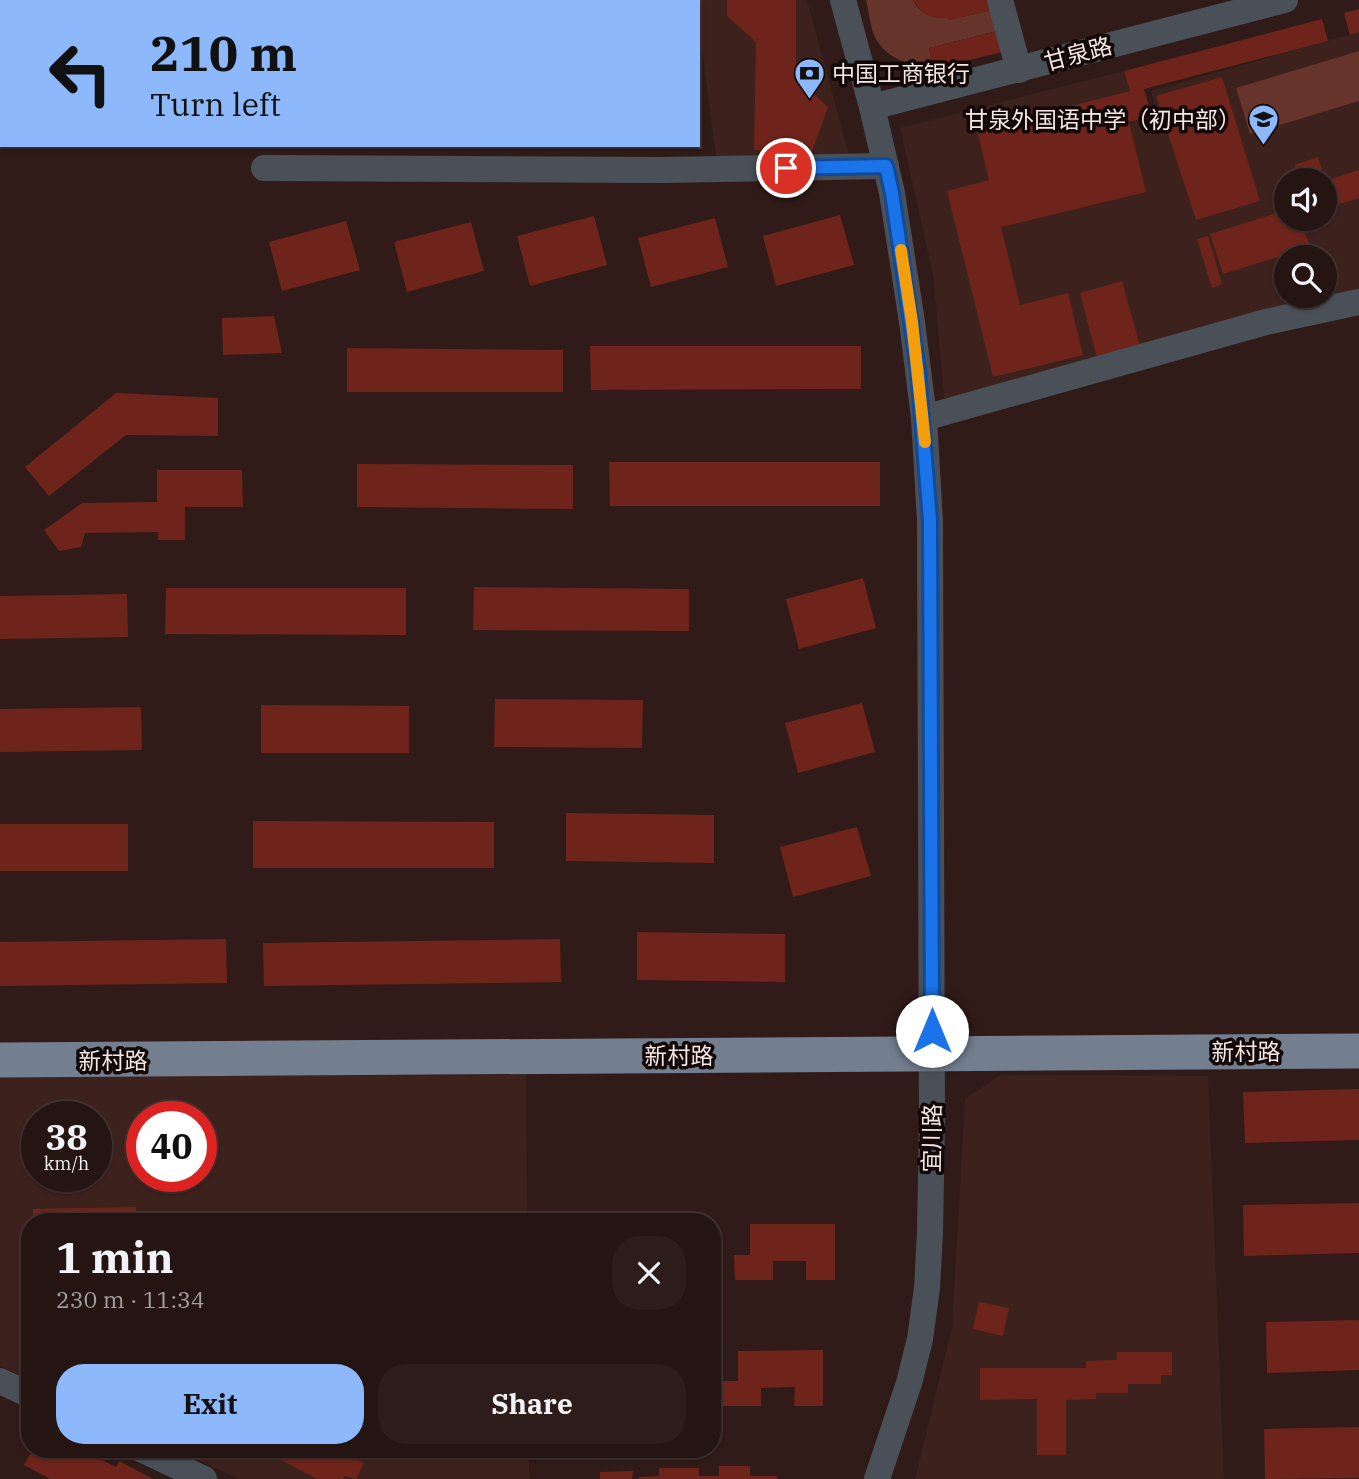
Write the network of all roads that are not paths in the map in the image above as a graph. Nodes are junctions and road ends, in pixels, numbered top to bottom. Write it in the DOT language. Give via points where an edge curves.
graph roads {
  1 [pos="843,0"];
  2 [pos="1000,0"];
  3 [pos="1285,0"];
  4 [pos="1019,69"];
  5 [pos="872,107"];
  6 [pos="886,166"];
  7 [pos="264,168"];
  8 [pos="1359,302"];
  9 [pos="924,418"];
  10 [pos="1359,1051"];
  11 [pos="932,1054"];
  12 [pos="0,1060"];
  13 [pos="0,1381"];
  14 [pos="21,1391"];
  15 [pos="160,1458"];
  16 [pos="204,1479"];
  17 [pos="877,1479"];
  1 -- 5 [label="street, 宜川路"];
  2 -- 4 [label="street"];
  3 -- 4 [label="street, 甘泉路"];
  4 -- 5 [label="street, 甘泉路"];
  5 -- 6 [label="street, 宜川路"];
  6 -- 7 [label="street"];
  6 -- 9 [label="street, 宜川路"];
  8 -- 9 [label="street" via="1266,321"];
  9 -- 11 [label="street, 宜川路" via="932,612"];
  10 -- 11 [label="main road, 新村路"];
  11 -- 12 [label="main road, 新村路"];
  11 -- 17 [label="street, 宜川路" via="927,1288 909,1382"];
  13 -- 14 [label="street"];
  15 -- 16 [label="street"];
}
